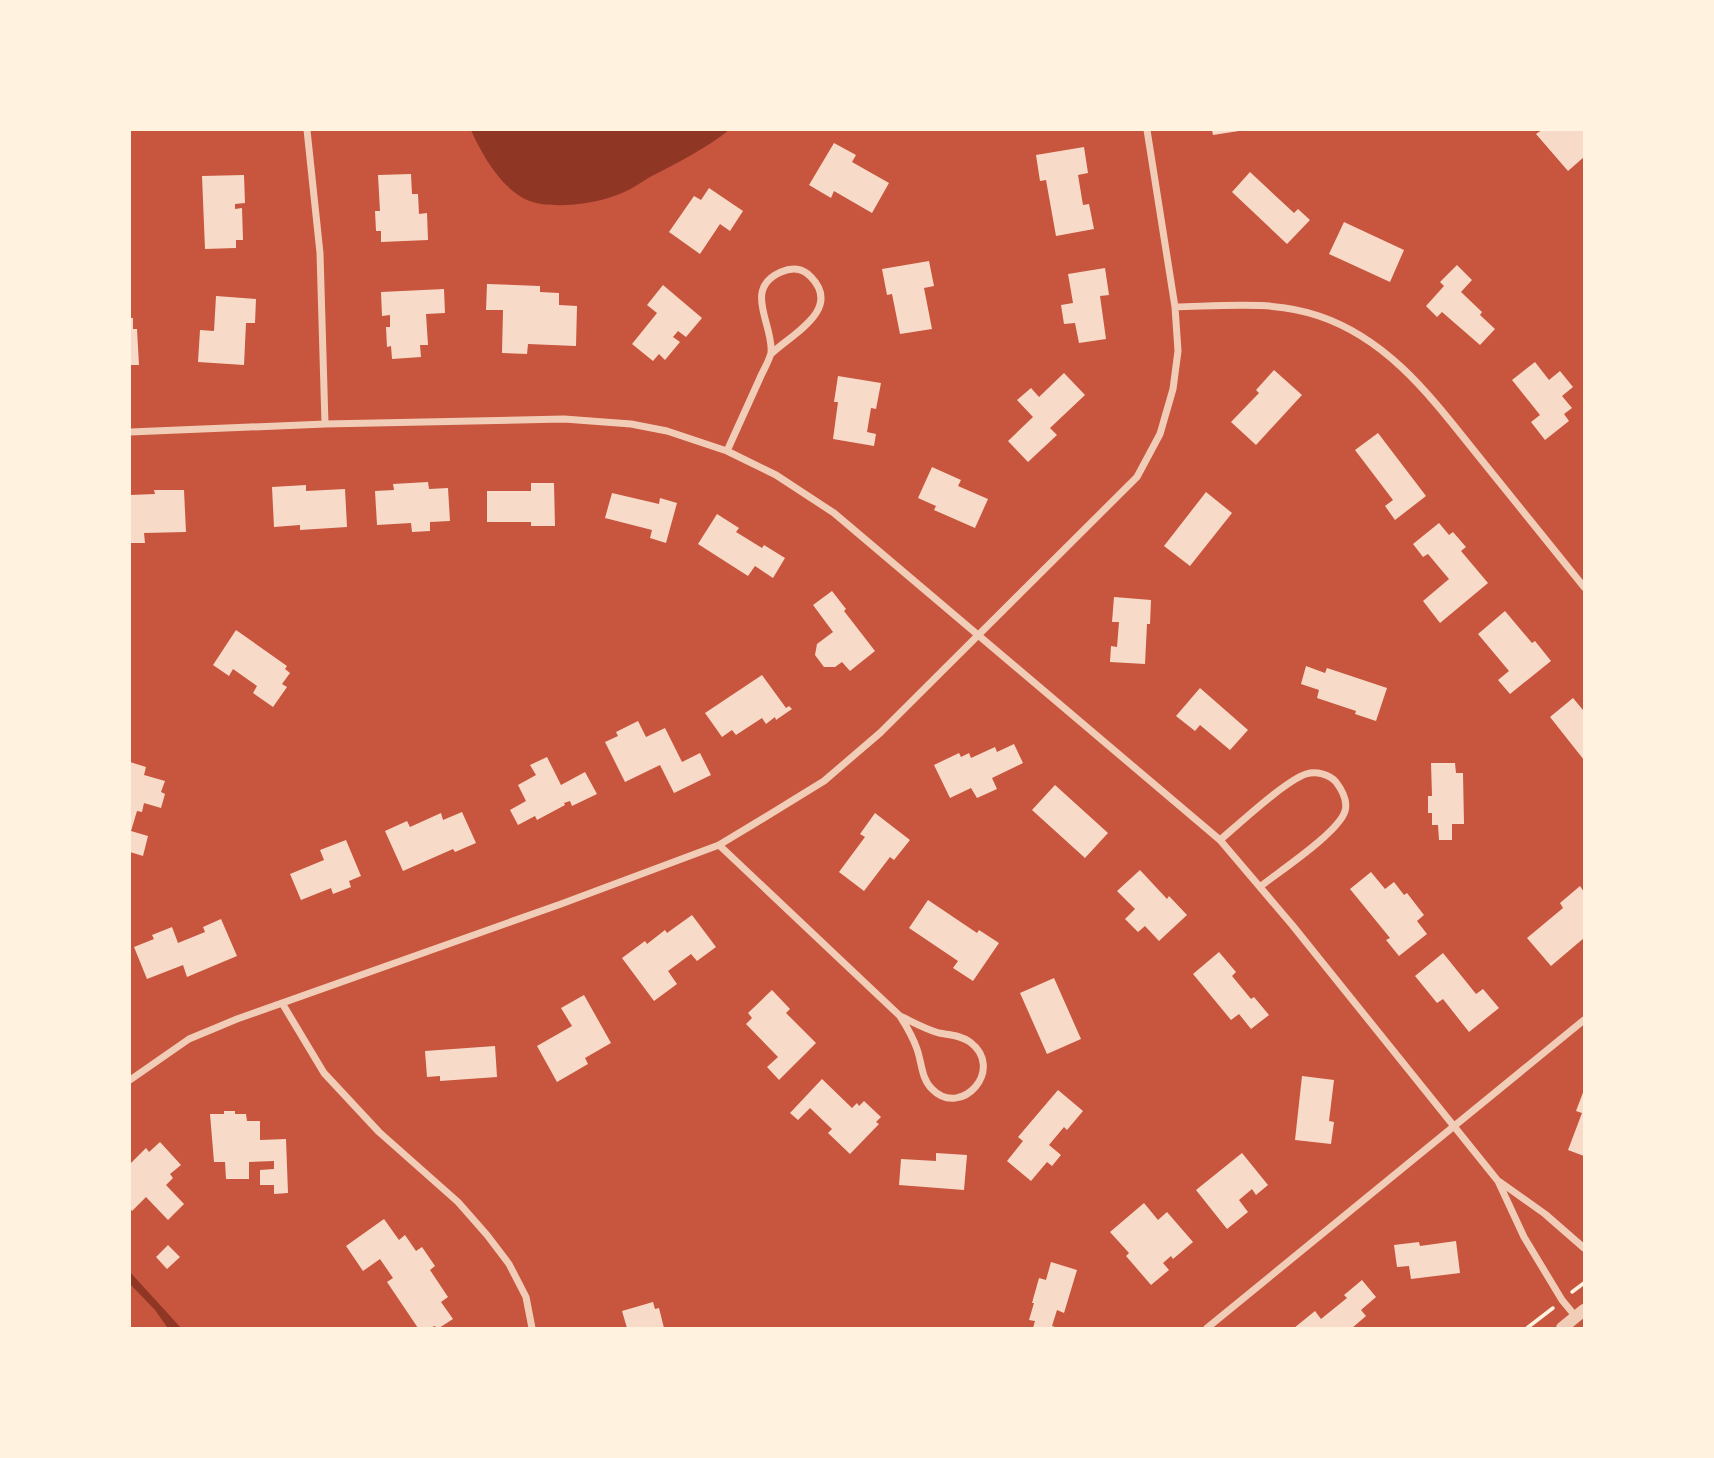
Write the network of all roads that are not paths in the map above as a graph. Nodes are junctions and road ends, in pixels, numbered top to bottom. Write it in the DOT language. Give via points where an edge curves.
graph roads {
  1 [pos="307,130"];
  2 [pos="1147,130"];
  3 [pos="1175,307"];
  4 [pos="771,354"];
  5 [pos="325,424"];
  6 [pos="130,432"];
  7 [pos="727,451"];
  8 [pos="1584,587"];
  9 [pos="979,635"];
  10 [pos="1220,840"];
  11 [pos="719,845"];
  12 [pos="1261,887"];
  13 [pos="282,1003"];
  14 [pos="900,1016"];
  15 [pos="1584,1020"];
  16 [pos="130,1080"];
  17 [pos="1453,1127"];
  18 [pos="1498,1181"];
  19 [pos="1584,1248"];
  20 [pos="1580,1314"];
  21 [pos="532,1328"];
  22 [pos="1207,1328"];
  23 [pos="1562,1328"];
  1 -- 5 [label="street" via="320,253"];
  2 -- 3 [label="street"];
  3 -- 8 [label="street" via="1283,308 1318,315 1378,347 1420,384"];
  3 -- 9 [label="street" via="1178,351 1173,389 1160,434 1137,477"];
  4 -- 4 [label="street" via="762,293 776,274 798,269 818,288 820,304 806,326"];
  4 -- 7 [label="street"];
  5 -- 6 [label="street"];
  5 -- 7 [label="street" via="564,419 667,431"];
  7 -- 9 [label="street" via="776,475 834,513"];
  9 -- 10 [label="street"];
  9 -- 11 [label="street" via="824,781"];
  10 -- 12 [label="street"];
  10 -- 12 [label="street" via="1306,774 1333,778 1344,792 1345,810 1336,826"];
  11 -- 13 [label="street"];
  11 -- 14 [label="street"];
  12 -- 17 [label="street"];
  13 -- 16 [label="street" via="188,1039"];
  13 -- 21 [label="street" via="324,1073 487,1235 526,1297"];
  14 -- 14 [label="street" via="913,1037 932,1090 950,1098 967,1095 980,1083 984,1065 969,1041"];
  15 -- 17 [label="street"];
  17 -- 18 [label="street"];
  17 -- 22 [label="street"];
  18 -- 19 [label="street"];
  18 -- 20 [label="street" via="1524,1237 1562,1300"];
  20 -- 23 [label="street"];
}
